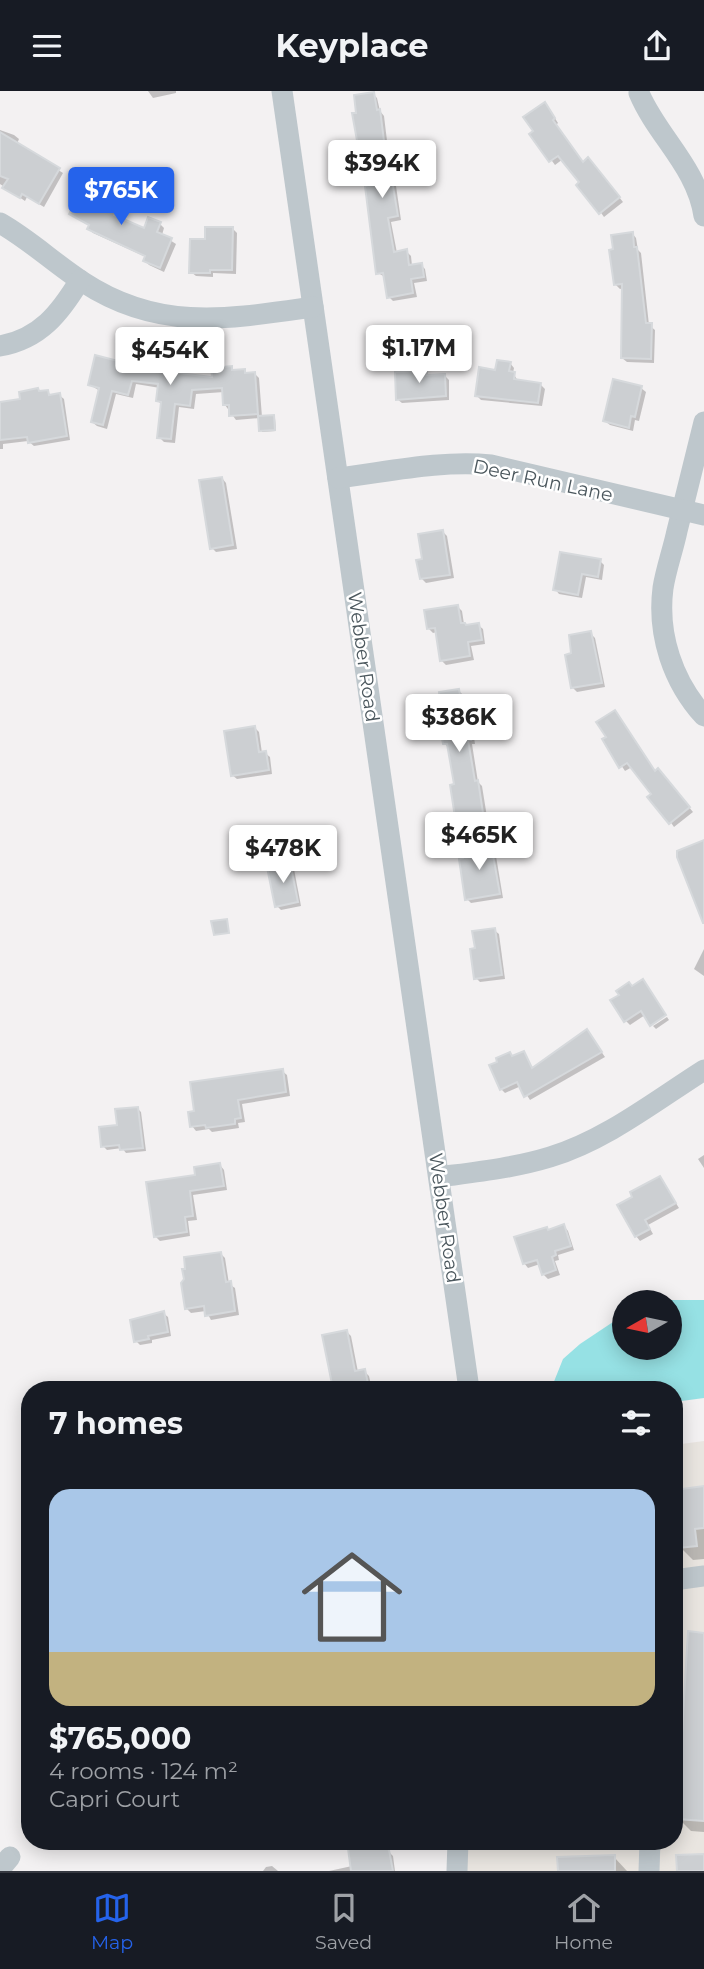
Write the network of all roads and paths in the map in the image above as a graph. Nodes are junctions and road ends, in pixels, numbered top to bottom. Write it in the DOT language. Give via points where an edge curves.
graph roads {
  1 [pos="282,91"];
  2 [pos="636,92"];
  3 [pos="704,216"];
  4 [pos="0,223"];
  5 [pos="80,280"];
  6 [pos="313,307"];
  7 [pos="0,346"];
  8 [pos="704,422"];
  9 [pos="338,478"];
  10 [pos="682,510"];
  11 [pos="704,515"];
  12 [pos="704,716"];
  13 [pos="704,1070"];
  14 [pos="439,1177"];
  15 [pos="468,1381"];
  16 [pos="704,1576"];
  17 [pos="683,1579"];
  18 [pos="458,1850"];
  19 [pos="650,1850"];
  20 [pos="457,1871"];
  21 [pos="649,1871"];
  1 -- 6 [label="street, Webber Road"];
  2 -- 3 [label="street" via="681,158"];
  4 -- 5 [label="street"];
  5 -- 6 [label="street" via="134,307 186,319 240,318"];
  5 -- 7 [label="street" via="48,324 22,340"];
  6 -- 9 [label="street, Webber Road"];
  8 -- 10 [label="street"];
  9 -- 10 [label="street, Deer Run Lane" via="443,464 483,464"];
  9 -- 14 [label="street, Webber Road"];
  10 -- 11 [label="street, Deer Run Lane"];
  10 -- 12 [label="street" via="663,588 663,617 673,669"];
  13 -- 14 [label="street" via="574,1148 529,1163"];
  14 -- 15 [label="street, Webber Road"];
  16 -- 17 [label="street"];
  18 -- 20 [label="street"];
  19 -- 21 [label="street"];
}
